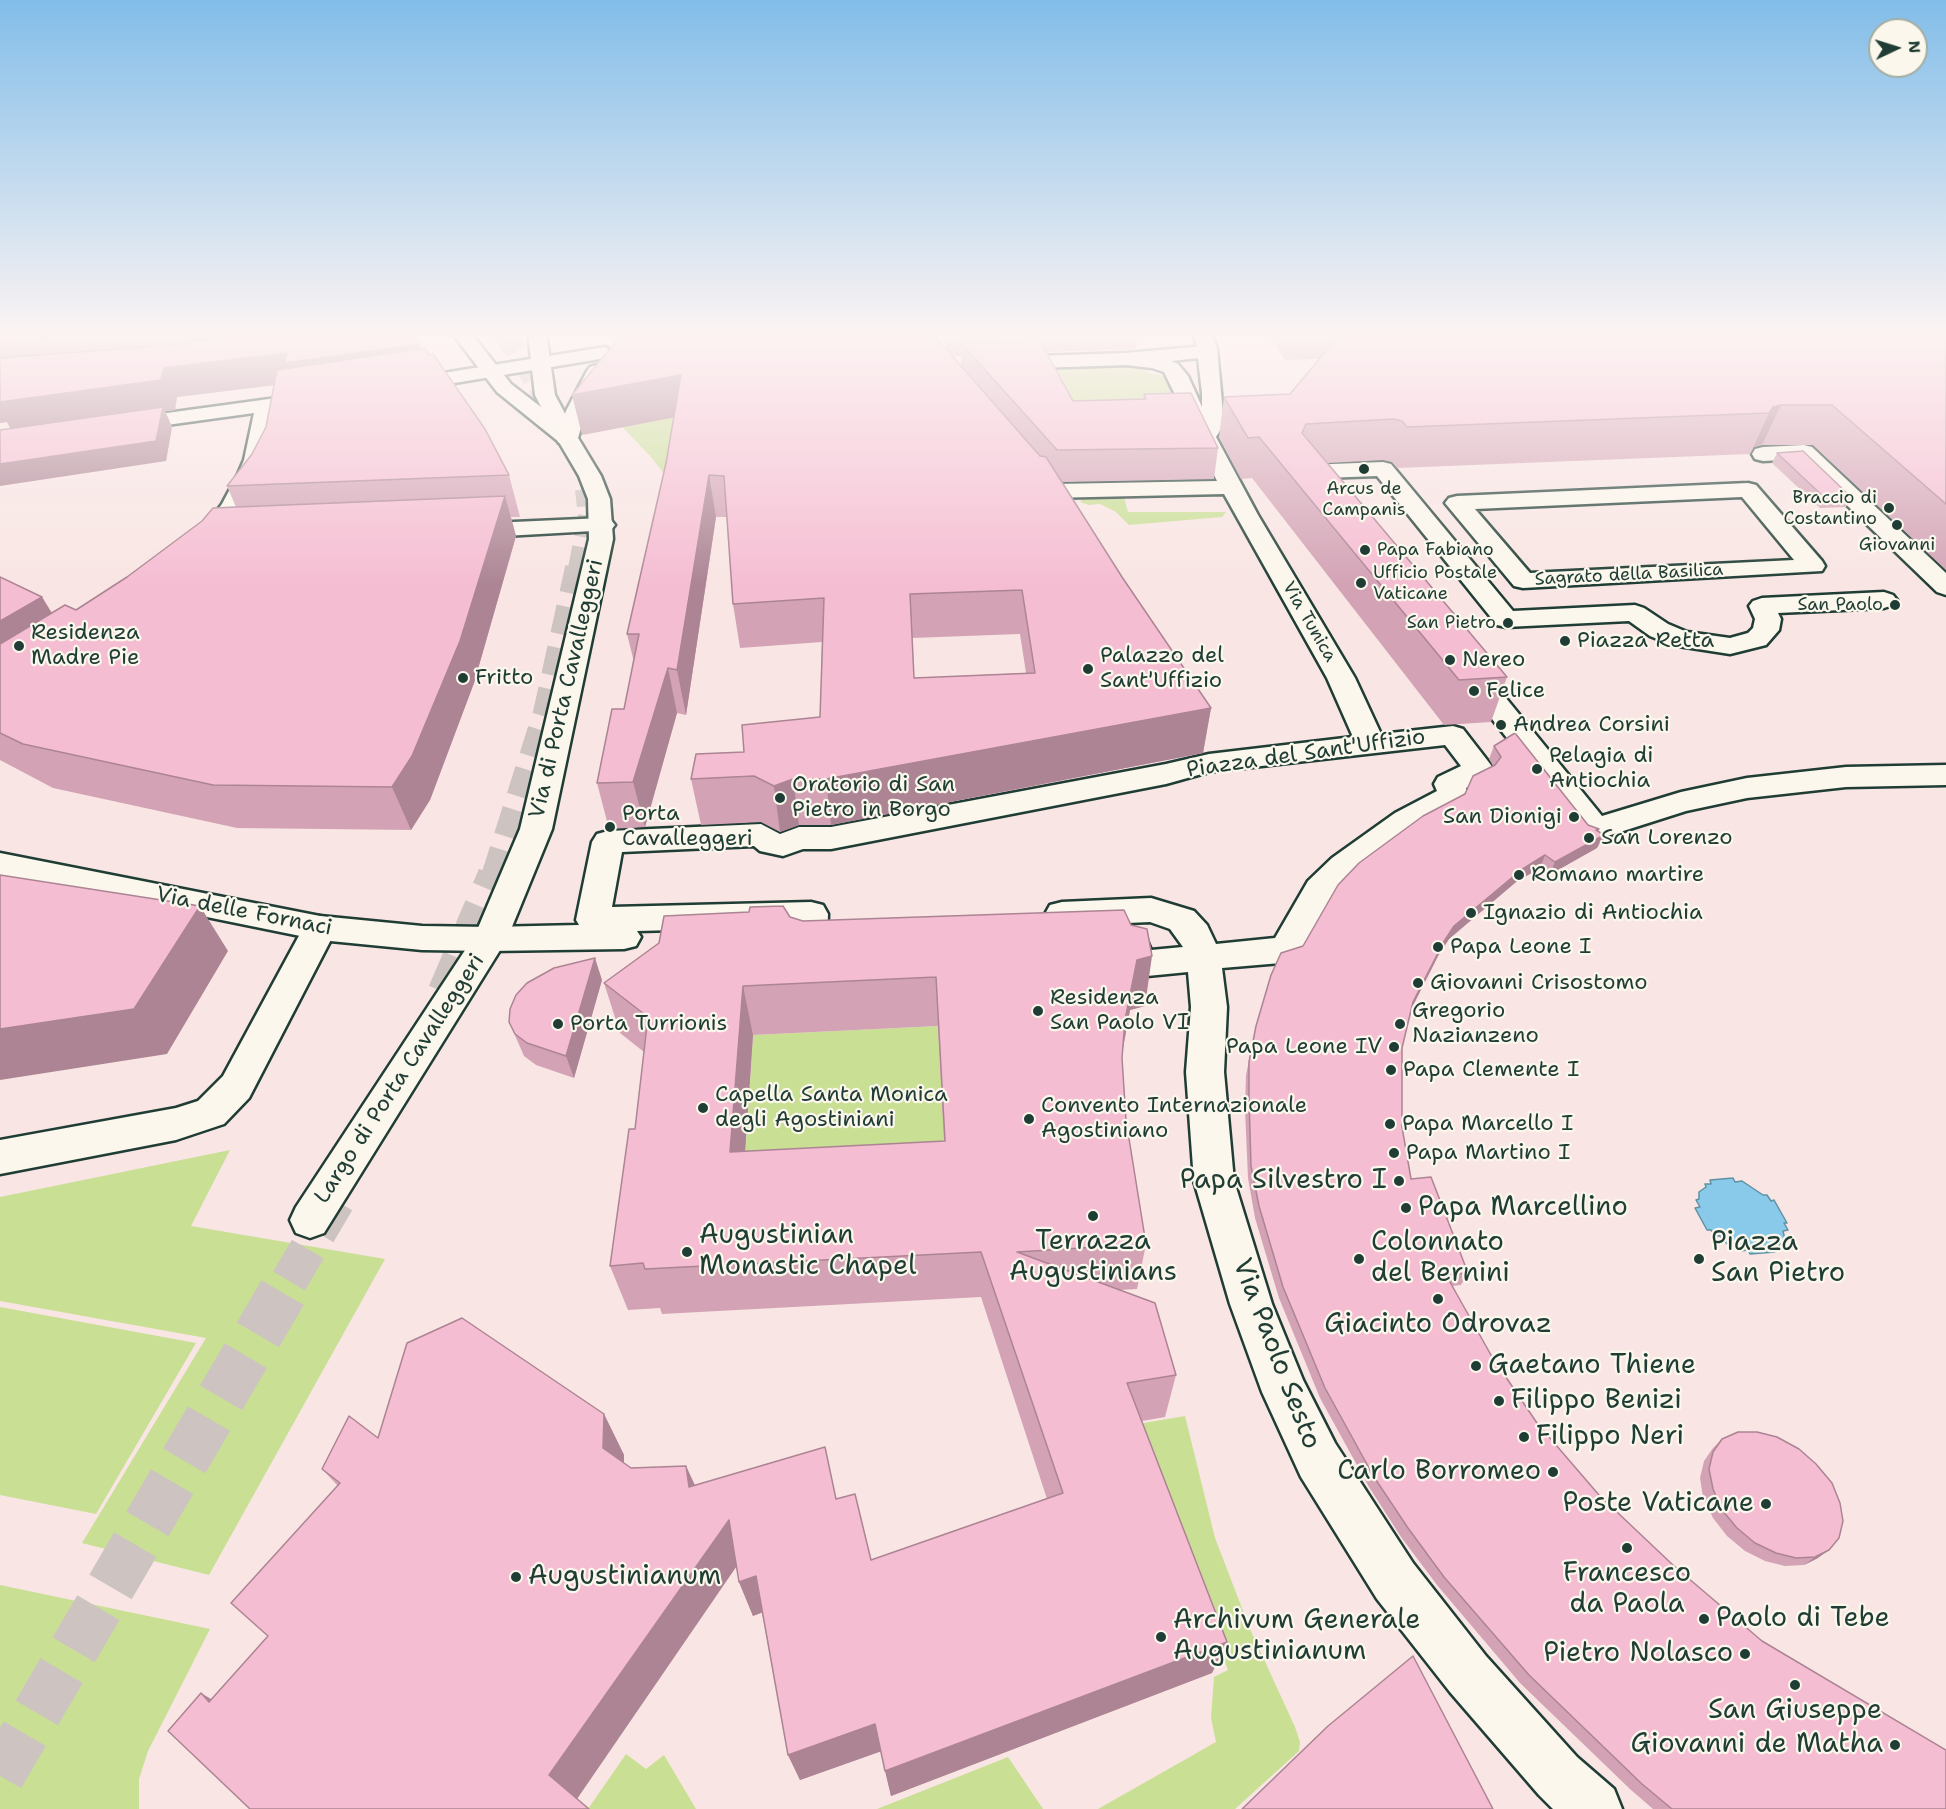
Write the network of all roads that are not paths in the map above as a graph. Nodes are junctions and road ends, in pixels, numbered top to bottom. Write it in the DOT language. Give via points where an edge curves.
graph roads {
  1 [pos="182,417"];
  2 [pos="264,417"];
  3 [pos="541,417"];
  4 [pos="556,417"];
  5 [pos="574,417"];
  6 [pos="1196,417"];
  7 [pos="1212,417"];
  8 [pos="105,428"];
  9 [pos="1205,437"];
  10 [pos="567,438"];
  11 [pos="1763,454"];
  12 [pos="1018,455"];
  13 [pos="1748,490"];
  14 [pos="1236,495"];
  15 [pos="1335,506"];
  16 [pos="603,525"];
  17 [pos="444,532"];
  18 [pos="236,539"];
  19 [pos="207,540"];
  20 [pos="183,562"];
  21 [pos="1946,587"];
  22 [pos="1884,600"];
  23 [pos="1454,652"];
  24 [pos="1371,744"];
  25 [pos="1946,775"];
  26 [pos="0,864"];
  27 [pos="1037,916"];
  28 [pos="967,920"];
  29 [pos="320,928"];
  30 [pos="811,929"];
  31 [pos="490,939"];
  32 [pos="1204,957"];
  33 [pos="0,1157"];
  34 [pos="310,1220"];
  35 [pos="1594,1809"];
  1 -- 8 [label="street"];
  2 -- 19 [label="street" via="249,474 233,505"];
  3 -- 10 [label="street, Via di Porta Cavalleggeri"];
  4 -- 10 [label="street, Via di Porta Cavalleggeri"];
  5 -- 10 [label="street"];
  6 -- 9 [label="street, Via Tunica"];
  7 -- 9 [label="street"];
  9 -- 14 [label="street, Via Tunica"];
  10 -- 16 [label="street, Via di Porta Cavalleggeri" via="595,487"];
  11 -- 21 [label="street" via="1804,452"];
  12 -- 14 [label="street" via="1048,491"];
  13 -- 13 [label="street, Sagrato della Basilica" via="1813,566 1523,581 1457,503"];
  14 -- 24 [label="street, Via Tunica" via="1341,678"];
  15 -- 22 [label="street" via="1307,472 1383,469 1506,619 1635,613 1670,635 1700,644 1730,646 1757,639 1766,630 1768,619 1762,606"];
  16 -- 17 [label="street"];
  16 -- 31 [label="street, Via di Porta Cavalleggeri" via="536,829"];
  18 -- 19 [label="street"];
  19 -- 20 [label="street"];
  23 -- 25 [label="street" via="1595,829 1681,802 1747,788 1846,777"];
  24 -- 30 [label="street, Piazza del Sant'Uffizio" via="1209,763 831,838 799,838 783,845 771,843 761,835 608,842 593,920 812,914"];
  24 -- 32 [label="street, Piazza del Sant'Uffizio" via="1453,735 1479,769 1449,784 1452,792 1448,798 1406,820 1343,866 1320,889 1286,949"];
  26 -- 29 [label="street, Via delle Fornaci"];
  27 -- 32 [label="street, Via Paolo Sesto" via="1151,910 1182,920 1195,934"];
  28 -- 30 [label="street"];
  29 -- 31 [label="street, Via delle Fornaci" via="422,938"];
  29 -- 33 [label="street" via="236,1087 211,1113 168,1126"];
  30 -- 31 [label="street"];
  30 -- 32 [label="street, Piazza del Sant'Uffizio" via="810,956 1133,945 1137,964"];
  31 -- 34 [label="street, Largo di Porta Cavalleggeri"];
  32 -- 35 [label="street, Via Paolo Sesto" via="1209,1007 1205,1072 1214,1181 1251,1304 1286,1392 1318,1461 1395,1581 1468,1674 1558,1776"];
}
